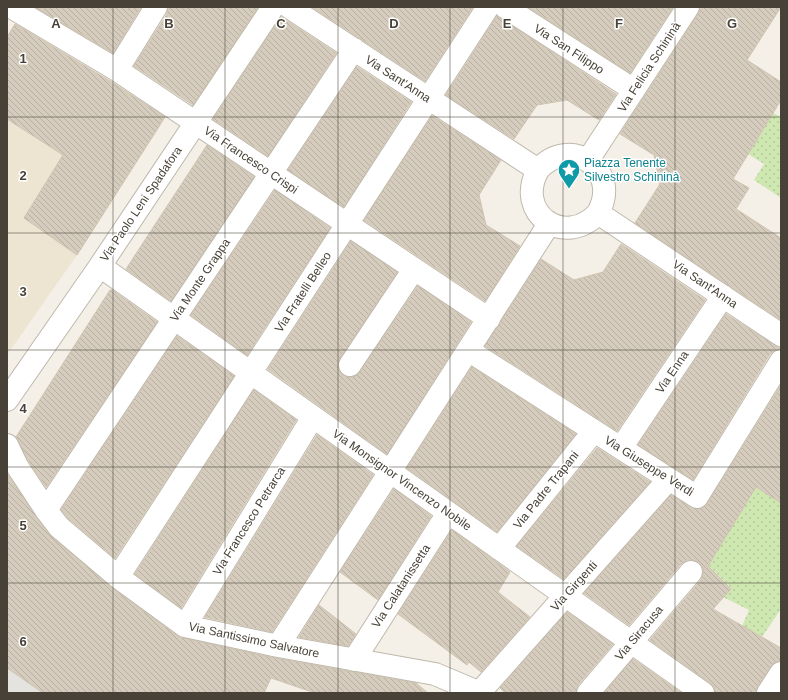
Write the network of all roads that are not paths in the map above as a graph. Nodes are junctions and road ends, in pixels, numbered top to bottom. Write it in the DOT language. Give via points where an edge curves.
graph roads {
  1 [pos="11,7"];
  2 [pos="156,7"];
  3 [pos="273,7"];
  4 [pos="289,7"];
  5 [pos="488,7"];
  6 [pos="505,7"];
  7 [pos="688,7"];
  8 [pos="354,49"];
  9 [pos="117,70"];
  10 [pos="634,90"];
  11 [pos="428,99"];
  12 [pos="196,123"];
  13 [pos="588,160"];
  14 [pos="538,170"];
  15 [pos="271,174"];
  16 [pos="598,213"];
  17 [pos="347,224"];
  18 [pos="549,224"];
  19 [pos="100,266"];
  20 [pos="414,269"];
  21 [pos="723,296"];
  22 [pos="174,319"];
  23 [pos="489,319"];
  24 [pos="781,335"];
  25 [pos="468,350"];
  26 [pos="781,361"];
  27 [pos="350,365"];
  28 [pos="251,373"];
  29 [pos="7,400"];
  30 [pos="313,417"];
  31 [pos="594,431"];
  32 [pos="7,445"];
  33 [pos="621,448"];
  34 [pos="390,471"];
  35 [pos="669,479"];
  36 [pos="46,510"];
  37 [pos="448,513"];
  38 [pos="498,549"];
  39 [pos="691,572"];
  40 [pos="118,577"];
  41 [pos="565,595"];
  42 [pos="185,626"];
  43 [pos="631,642"];
  44 [pos="278,646"];
  45 [pos="354,660"];
  46 [pos="781,673"];
  47 [pos="479,693"];
  48 [pos="588,693"];
  49 [pos="703,693"];
  50 [pos="768,693"];
  1 -- 9 [label="street, Via Francesco Crispi"];
  2 -- 9 [label="street"];
  3 -- 12 [label="street, Via Paolo Leni Spadafora"];
  4 -- 8 [label="street, Via Sant'Anna"];
  5 -- 11 [label="street, Via Fratelli Belleo"];
  6 -- 10 [label="street, Via San Filippo"];
  7 -- 10 [label="street, Via Felicia Schininà"];
  8 -- 11 [label="street, Via Sant'Anna"];
  8 -- 15 [label="street, Via Monte Grappa"];
  9 -- 12 [label="street, Via Francesco Crispi"];
  10 -- 13 [label="street, Via Felicia Schininà"];
  11 -- 14 [label="street, Via Sant'Anna"];
  11 -- 17 [label="street, Via Fratelli Belleo"];
  12 -- 15 [label="street, Via Francesco Crispi"];
  12 -- 19 [label="street, Via Paolo Leni Spadafora"];
  13 -- 14 [label="street" via="566,155 552,159"];
  13 -- 16 [label="street" via="599,172 604,183 604,200"];
  14 -- 18 [label="street" via="531,196 539,214"];
  15 -- 17 [label="street, Via Francesco Crispi"];
  15 -- 22 [label="street, Via Monte Grappa"];
  16 -- 18 [label="street" via="592,220 572,229"];
  16 -- 21 [label="street, Via Sant'Anna"];
  17 -- 20 [label="street, Via Francesco Crispi"];
  17 -- 28 [label="street, Via Fratelli Belleo"];
  18 -- 23 [label="street"];
  19 -- 22 [label="street, Via Monsignor Vincenzo Nobile"];
  19 -- 29 [label="street, Via Paolo Leni Spadafora"];
  20 -- 23 [label="street, Via Francesco Crispi"];
  20 -- 27 [label="street"];
  21 -- 24 [label="street, Via Sant'Anna"];
  21 -- 33 [label="street, Via Enna"];
  22 -- 28 [label="street, Via Monsignor Vincenzo Nobile"];
  22 -- 36 [label="street, Via Monte Grappa"];
  23 -- 25 [label="street"];
  25 -- 31 [label="street, Via Giuseppe Verdi"];
  25 -- 34 [label="street"];
  26 -- 35 [label="street, Via Giuseppe Verdi" via="697,497"];
  28 -- 30 [label="street, Via Monsignor Vincenzo Nobile"];
  28 -- 40 [label="street, Via Fratelli Belleo"];
  30 -- 34 [label="street, Via Monsignor Vincenzo Nobile"];
  30 -- 42 [label="street, Via Francesco Petrarca"];
  31 -- 33 [label="street, Via Giuseppe Verdi"];
  31 -- 38 [label="street, Via Padre Trapani"];
  32 -- 36 [label="street, Via Santissimo Salvatore" via="17,466"];
  33 -- 35 [label="street, Via Giuseppe Verdi"];
  34 -- 37 [label="street, Via Monsignor Vincenzo Nobile"];
  34 -- 44 [label="street"];
  35 -- 41 [label="street, Via Girgenti"];
  36 -- 40 [label="street, Via Santissimo Salvatore" via="59,527"];
  37 -- 38 [label="street, Via Monsignor Vincenzo Nobile"];
  37 -- 45 [label="street, Via Calatanissetta"];
  38 -- 41 [label="street, Via Monsignor Vincenzo Nobile"];
  39 -- 43 [label="street, Via Siracusa"];
  40 -- 42 [label="street, Via Santissimo Salvatore"];
  41 -- 43 [label="street, Via Monsignor Vincenzo Nobile"];
  41 -- 47 [label="street, Via Girgenti"];
  42 -- 44 [label="street, Via Santissimo Salvatore"];
  43 -- 48 [label="street, Via Siracusa"];
  43 -- 49 [label="street, Via Monsignor Vincenzo Nobile"];
  44 -- 45 [label="street, Via Santissimo Salvatore"];
  45 -- 47 [label="street, Via Santissimo Salvatore" via="435,674"];
  46 -- 50 [label="street"];
}
